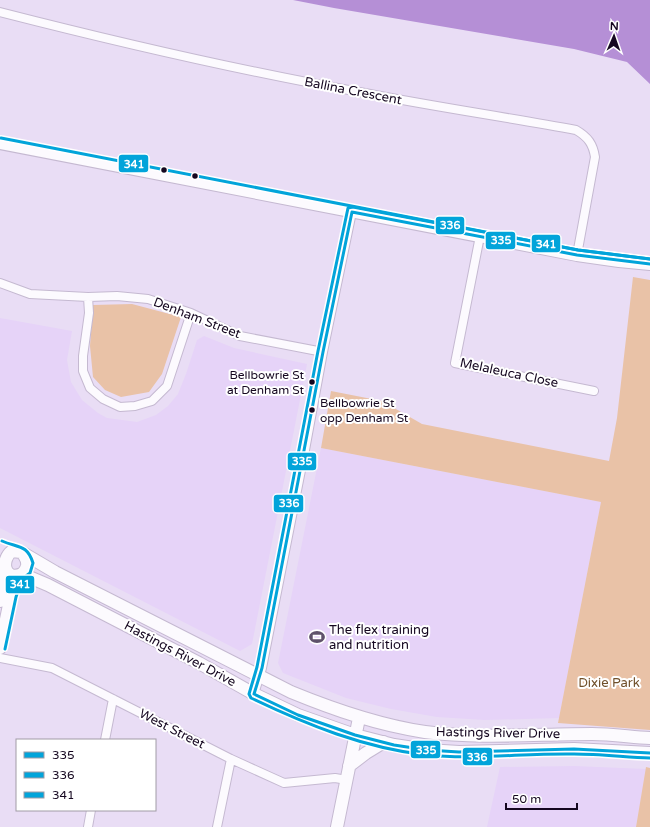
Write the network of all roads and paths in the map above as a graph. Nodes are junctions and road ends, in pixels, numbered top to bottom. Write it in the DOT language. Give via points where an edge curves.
graph roads {
  1 [pos="0,12"];
  2 [pos="0,143"];
  3 [pos="352,212"];
  4 [pos="480,236"];
  5 [pos="577,255"];
  6 [pos="650,264"];
  7 [pos="0,283"];
  8 [pos="88,297"];
  9 [pos="191,313"];
  10 [pos="323,352"];
  11 [pos="594,391"];
  12 [pos="0,546"];
  13 [pos="12,551"];
  14 [pos="24,555"];
  15 [pos="2,568"];
  16 [pos="20,575"];
  17 [pos="0,601"];
  18 [pos="0,648"];
  19 [pos="0,658"];
  20 [pos="260,676"];
  21 [pos="254,694"];
  22 [pos="113,699"];
  23 [pos="359,718"];
  24 [pos="355,735"];
  25 [pos="650,738"];
  26 [pos="105,739"];
  27 [pos="384,742"];
  28 [pos="650,753"];
  29 [pos="231,759"];
  30 [pos="349,766"];
  31 [pos="347,780"];
  32 [pos="91,811"];
  33 [pos="88,827"];
  34 [pos="217,827"];
  35 [pos="337,827"];
  1 -- 5 [label="street, Ballina Crescent" via="281,77 576,130 591,142 595,157"];
  2 -- 3 [label="main road"];
  3 -- 4 [label="main road"];
  3 -- 10 [label="street"];
  4 -- 5 [label="main road"];
  4 -- 11 [label="street, Melaleuca Close" via="455,364"];
  5 -- 6 [label="main road"];
  7 -- 8 [label="street, Denham Street" via="30,294"];
  8 -- 9 [label="street, Denham Street" via="148,299"];
  8 -- 9 [label="street" via="89,313 82,356 83,371 90,388 103,399 120,407 152,401 168,386"];
  9 -- 10 [label="street, Denham Street" via="240,336"];
  10 -- 20 [label="street"];
  12 -- 13 [label="main road"];
  13 -- 14 [label="main road"];
  13 -- 15 [label="main road" via="4,556"];
  14 -- 16 [label="main road" via="27,566"];
  14 -- 20 [label="main road, Hastings River Drive"];
  15 -- 16 [label="main road" via="13,576"];
  15 -- 17 [label="main road" via="3,590"];
  16 -- 18 [label="main road" via="9,605"];
  16 -- 21 [label="main road, Hastings River Drive" via="48,585"];
  19 -- 22 [label="street, West Street" via="52,668"];
  20 -- 21 [label="street"];
  20 -- 23 [label="main road, Hastings River Drive"];
  21 -- 24 [label="main road, Hastings River Drive" via="298,715"];
  22 -- 26 [label="street"];
  22 -- 29 [label="street, West Street"];
  23 -- 24 [label="main road"];
  23 -- 25 [label="main road, Hastings River Drive" via="425,732 464,735 595,734"];
  24 -- 27 [label="main road, Hastings River Drive"];
  24 -- 30 [label="main road"];
  27 -- 28 [label="main road, Hastings River Drive" via="427,750 459,752 574,749"];
  27 -- 30 [label="main road"];
  29 -- 31 [label="street, West Street" via="284,783 335,778"];
  29 -- 34 [label="street"];
  30 -- 31 [label="main road"];
  31 -- 35 [label="main road"];
  32 -- 33 [label="street"];
}
